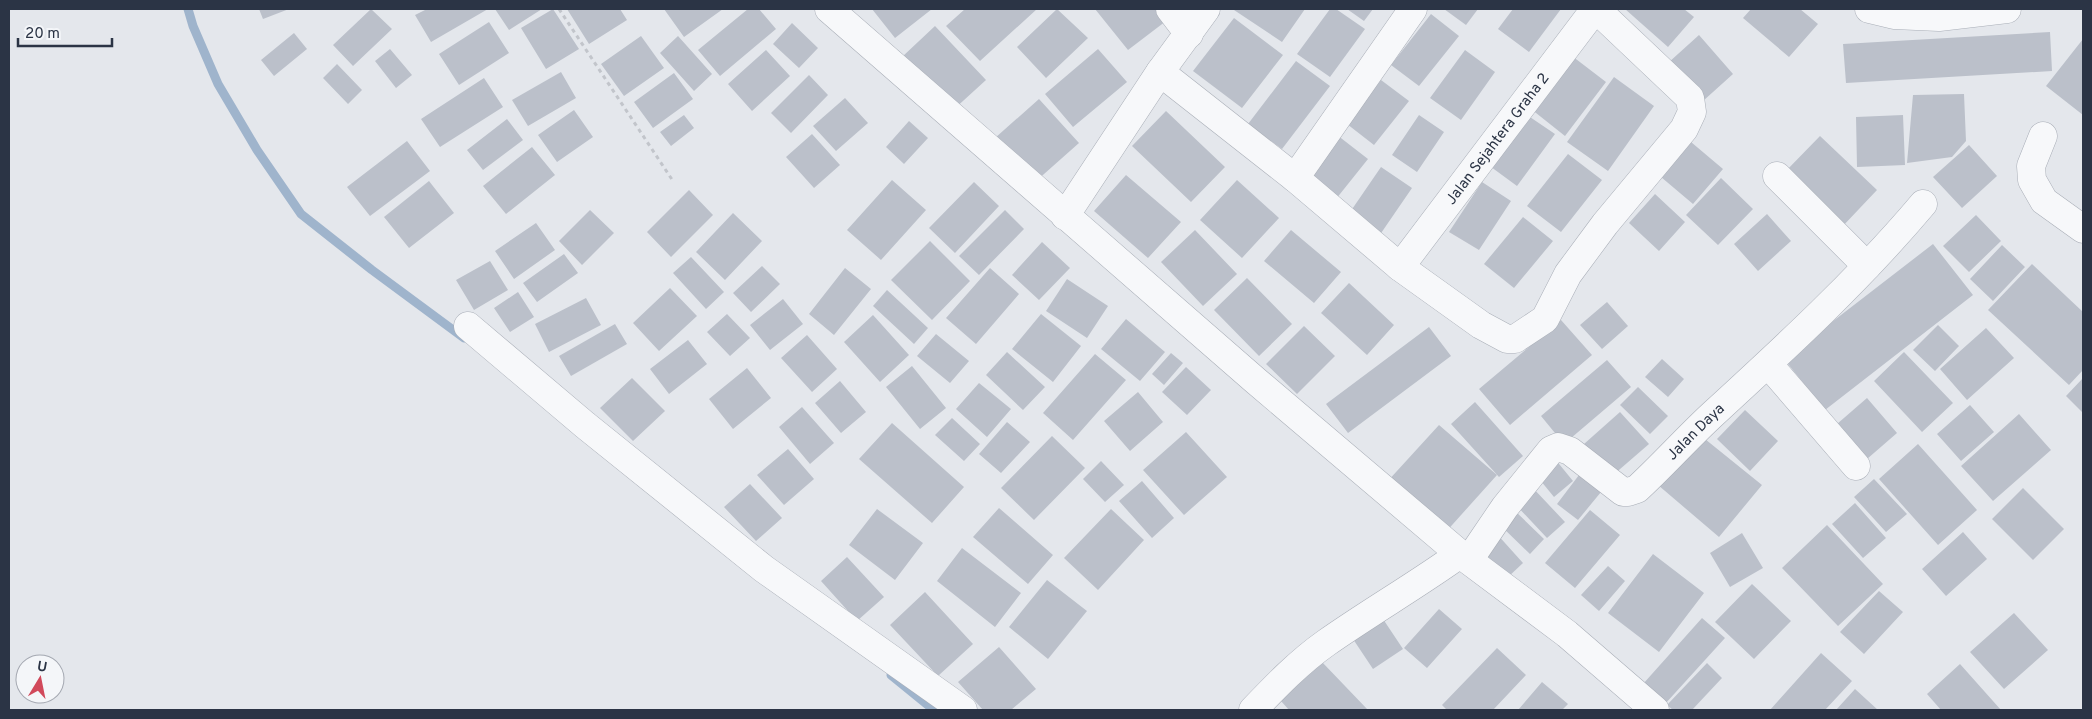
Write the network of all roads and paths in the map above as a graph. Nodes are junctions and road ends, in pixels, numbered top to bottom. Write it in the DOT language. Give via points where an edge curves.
graph roads {
  1 [pos="560,9"];
  2 [pos="829,9"];
  3 [pos="1170,9"];
  4 [pos="1206,9"];
  5 [pos="1414,9"];
  6 [pos="1595,9"];
  7 [pos="1869,9"];
  8 [pos="2007,9"];
  9 [pos="1188,34"];
  10 [pos="1160,72"];
  11 [pos="2043,136"];
  12 [pos="1777,176"];
  13 [pos="1295,178"];
  14 [pos="673,181"];
  15 [pos="1923,204"];
  16 [pos="1065,216"];
  17 [pos="2083,229"];
  18 [pos="1867,266"];
  19 [pos="1400,267"];
  20 [pos="468,326"];
  21 [pos="1769,364"];
  22 [pos="1856,466"];
  23 [pos="1465,557"];
  24 [pos="963,710"];
  25 [pos="1253,710"];
  26 [pos="1655,710"];
  1 -- 14 [label="path"];
  2 -- 16 [label="street"];
  3 -- 9 [label="street"];
  4 -- 9 [label="street"];
  5 -- 13 [label="street"];
  6 -- 19 [label="street, Jalan Sejahtera Graha 2"];
  6 -- 19 [label="street" via="1690,98 1692,112 1684,129 1568,274 1545,319 1515,339 1507,339 1481,325"];
  7 -- 8 [label="street" via="1894,15 1940,17"];
  9 -- 10 [label="street"];
  10 -- 13 [label="street"];
  10 -- 16 [label="street"];
  11 -- 17 [label="street" via="2031,166 2032,180 2044,201"];
  12 -- 18 [label="street"];
  13 -- 19 [label="street"];
  15 -- 18 [label="street, Jalan Daya"];
  16 -- 23 [label="street"];
  18 -- 21 [label="street, Jalan Daya"];
  20 -- 24 [label="street" via="764,569"];
  21 -- 22 [label="street"];
  21 -- 23 [label="street, Jalan Daya" via="1637,489 1623,492 1570,452 1558,447 1551,450"];
  23 -- 25 [label="street" via="1326,643 1288,674"];
  23 -- 26 [label="street" via="1566,634"];
}
